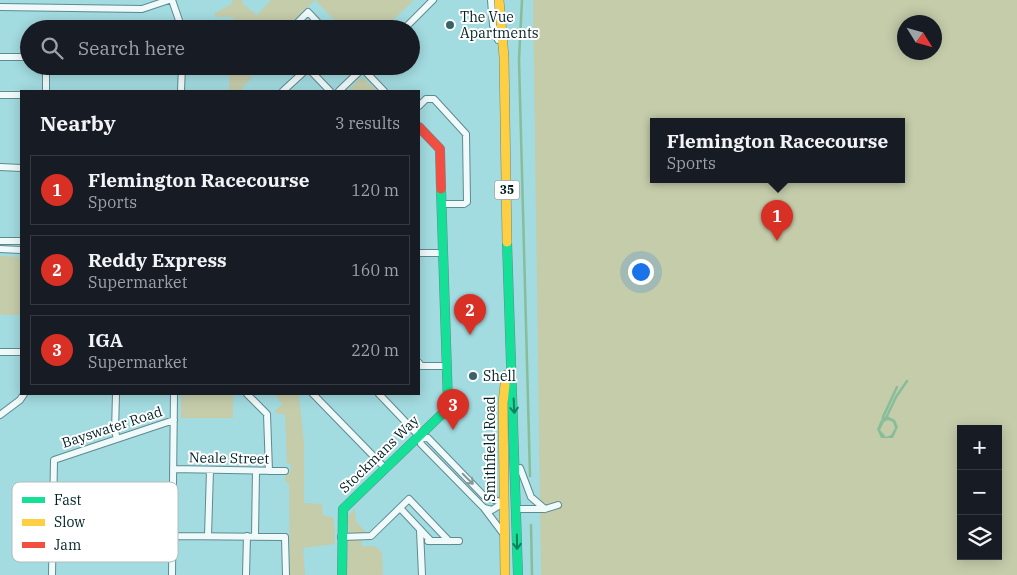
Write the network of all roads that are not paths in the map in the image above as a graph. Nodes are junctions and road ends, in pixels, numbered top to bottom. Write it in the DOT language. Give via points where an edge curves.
graph roads {
  1 [pos="169,0"];
  2 [pos="433,0"];
  3 [pos="491,0"];
  4 [pos="499,0"];
  5 [pos="507,0"];
  6 [pos="0,7"];
  7 [pos="180,20"];
  8 [pos="300,20"];
  9 [pos="316,20"];
  10 [pos="413,20"];
  11 [pos="504,55"];
  12 [pos="0,56"];
  13 [pos="20,57"];
  14 [pos="46,75"];
  15 [pos="182,75"];
  16 [pos="299,75"];
  17 [pos="315,75"];
  18 [pos="355,75"];
  19 [pos="370,75"];
  20 [pos="46,90"];
  21 [pos="181,90"];
  22 [pos="284,90"];
  23 [pos="329,90"];
  24 [pos="340,90"];
  25 [pos="383,90"];
  26 [pos="0,95"];
  27 [pos="20,95"];
  28 [pos="420,105"];
  29 [pos="420,128"];
  30 [pos="0,167"];
  31 [pos="20,168"];
  32 [pos="442,204"];
  33 [pos="0,241"];
  34 [pos="20,241"];
  35 [pos="0,249"];
  36 [pos="20,250"];
  37 [pos="420,253"];
  38 [pos="443,253"];
  39 [pos="509,323"];
  40 [pos="0,352"];
  41 [pos="20,352"];
  42 [pos="420,364"];
  43 [pos="447,366"];
  44 [pos="23,395"];
  45 [pos="116,395"];
  46 [pos="174,395"];
  47 [pos="248,395"];
  48 [pos="314,395"];
  49 [pos="380,395"];
  50 [pos="0,415"];
  51 [pos="174,420"];
  52 [pos="419,436"];
  53 [pos="117,438"];
  54 [pos="515,453"];
  55 [pos="452,463"];
  56 [pos="385,468"];
  57 [pos="446,469"];
  58 [pos="173,470"];
  59 [pos="210,470"];
  60 [pos="256,471"];
  61 [pos="269,471"];
  62 [pos="285,471"];
  63 [pos="54,482"];
  64 [pos="173,482"];
  65 [pos="516,491"];
  66 [pos="503,503"];
  67 [pos="558,505"];
  68 [pos="400,508"];
  69 [pos="484,508"];
  70 [pos="516,509"];
  71 [pos="545,509"];
  72 [pos="420,530"];
  73 [pos="504,535"];
  74 [pos="178,536"];
  75 [pos="208,536"];
  76 [pos="247,536"];
  77 [pos="255,536"];
  78 [pos="341,537"];
  79 [pos="421,541"];
  80 [pos="431,541"];
  81 [pos="449,541"];
  82 [pos="460,541"];
  83 [pos="52,562"];
  84 [pos="172,562"];
  85 [pos="52,575"];
  86 [pos="172,575"];
  87 [pos="246,575"];
  88 [pos="286,575"];
  89 [pos="342,575"];
  90 [pos="422,575"];
  91 [pos="505,575"];
  92 [pos="518,575"];
  1 -- 6 [label="street" via="142,9"];
  1 -- 7 [label="street"];
  2 -- 10 [label="street"];
  3 -- 11 [label="street" via="493,28"];
  4 -- 11 [label="main road, Smithfield Road / 35"];
  5 -- 11 [label="main road, Smithfield Road / 35"];
  8 -- 9 [label="street" via="308,12"];
  11 -- 39 [label="main road, Smithfield Road / 35"];
  12 -- 13 [label="street"];
  14 -- 20 [label="street"];
  15 -- 21 [label="street"];
  16 -- 22 [label="street"];
  17 -- 23 [label="street"];
  18 -- 24 [label="street"];
  19 -- 25 [label="street"];
  26 -- 27 [label="street"];
  28 -- 32 [label="street" via="426,99 434,99 466,134 468,202"];
  29 -- 32 [label="main road, Stockmans Way" via="440,149"];
  30 -- 31 [label="street"];
  32 -- 38 [label="main road, Stockmans Way"];
  33 -- 34 [label="street"];
  35 -- 36 [label="street"];
  37 -- 38 [label="street"];
  38 -- 43 [label="main road, Stockmans Way"];
  39 -- 54 [label="main road, Smithfield Road / 35, one-way"];
  39 -- 66 [label="main road, Smithfield Road / 35" via="503,403"];
  40 -- 41 [label="street"];
  42 -- 43 [label="street"];
  43 -- 52 [label="main road, Stockmans Way" via="447,406"];
  44 -- 50 [label="street"];
  45 -- 53 [label="street"];
  46 -- 51 [label="street"];
  47 -- 61 [label="street" via="268,414"];
  48 -- 56 [label="street"];
  49 -- 52 [label="street"];
  51 -- 53 [label="street, Bayswater Road"];
  51 -- 58 [label="street"];
  52 -- 55 [label="street" via="428,438"];
  52 -- 56 [label="main road, Stockmans Way"];
  52 -- 57 [label="street" via="421,444"];
  53 -- 63 [label="street, Bayswater Road" via="54,460"];
  54 -- 65 [label="main road, Smithfield Road / 35"];
  54 -- 71 [label="street" via="529,494"];
  55 -- 57 [label="street"];
  55 -- 66 [label="street, one-way" via="486,497"];
  56 -- 78 [label="main road, Stockmans Way" via="343,509"];
  57 -- 69 [label="street"];
  58 -- 59 [label="street, Neale Street"];
  58 -- 64 [label="street"];
  59 -- 60 [label="street, Neale Street"];
  59 -- 75 [label="street"];
  60 -- 61 [label="street, Neale Street"];
  60 -- 77 [label="street"];
  61 -- 62 [label="street, Neale Street"];
  65 -- 66 [label="main road"];
  65 -- 70 [label="main road, Smithfield Road / 35"];
  66 -- 69 [label="street" via="492,510"];
  66 -- 70 [label="main road"];
  66 -- 73 [label="main road, Smithfield Road / 35"];
  67 -- 71 [label="street"];
  68 -- 72 [label="street"];
  68 -- 78 [label="street" via="371,536"];
  68 -- 81 [label="street" via="409,499"];
  69 -- 73 [label="street"];
  70 -- 71 [label="street"];
  70 -- 92 [label="main road, Smithfield Road / 35, one-way"];
  72 -- 79 [label="street"];
  72 -- 80 [label="street"];
  73 -- 91 [label="main road, Smithfield Road / 35"];
  74 -- 75 [label="street"];
  75 -- 76 [label="street"];
  76 -- 77 [label="street"];
  76 -- 87 [label="street"];
  77 -- 88 [label="street" via="285,537"];
  78 -- 89 [label="main road, Stockmans Way"];
  79 -- 80 [label="street"];
  79 -- 90 [label="street"];
  80 -- 81 [label="street"];
  81 -- 82 [label="street"];
  83 -- 85 [label="street, Bayswater Road"];
  84 -- 86 [label="street"];
}
